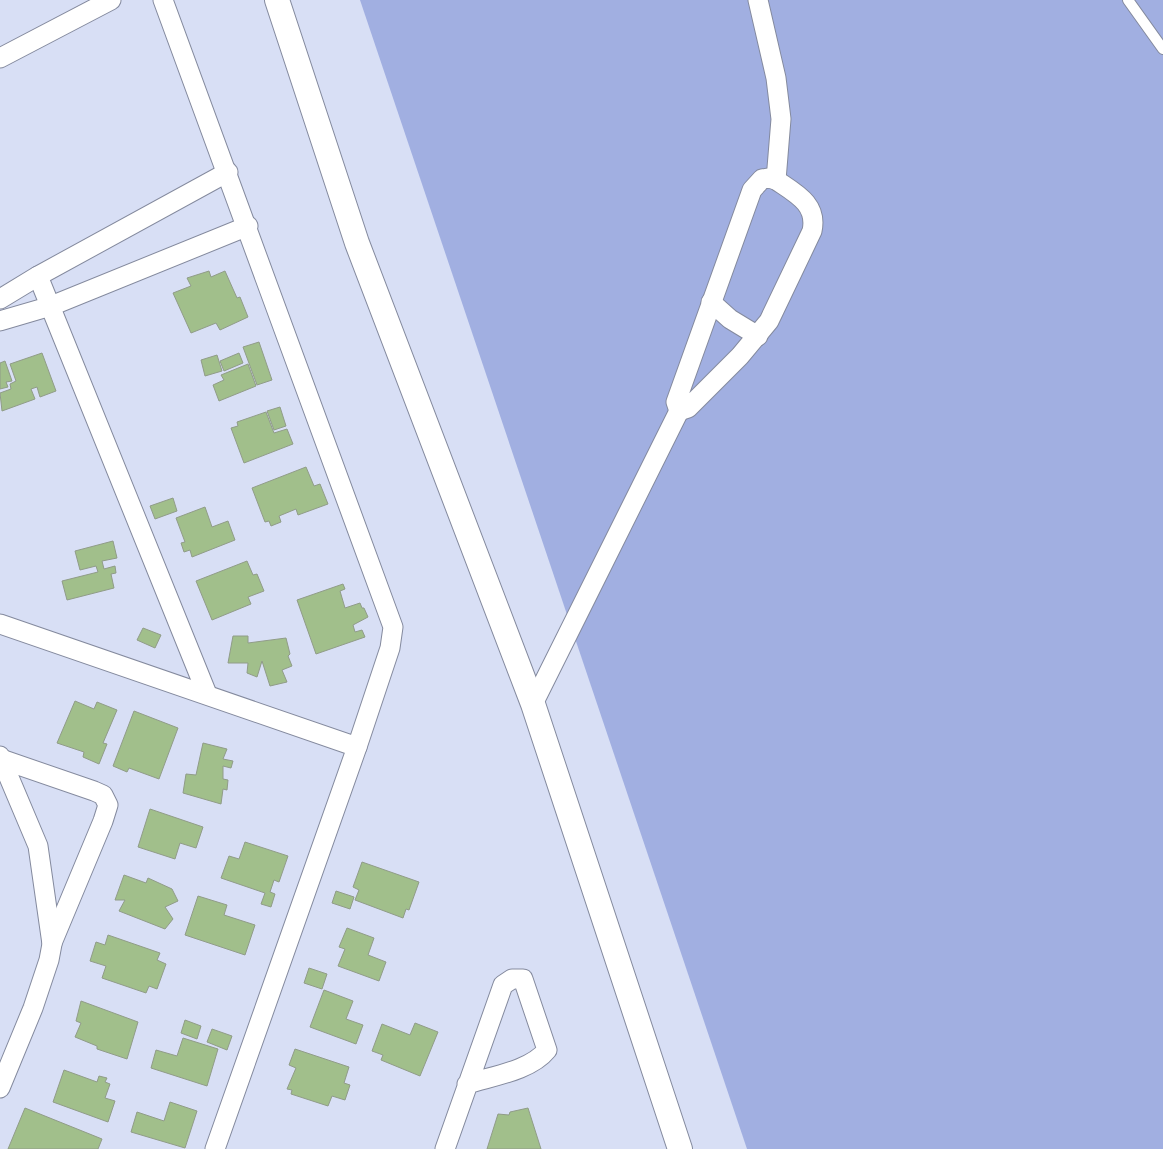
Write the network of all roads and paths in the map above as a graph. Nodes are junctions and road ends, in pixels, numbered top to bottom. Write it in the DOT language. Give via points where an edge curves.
graph roads {
  1 [pos="111,0"];
  2 [pos="162,0"];
  3 [pos="277,0"];
  4 [pos="758,0"];
  5 [pos="1128,0"];
  6 [pos="1163,49"];
  7 [pos="0,58"];
  8 [pos="228,172"];
  9 [pos="776,180"];
  10 [pos="248,226"];
  11 [pos="38,276"];
  12 [pos="0,299"];
  13 [pos="712,302"];
  14 [pos="51,306"];
  15 [pos="0,321"];
  16 [pos="758,336"];
  17 [pos="679,411"];
  18 [pos="0,624"];
  19 [pos="207,694"];
  20 [pos="533,704"];
  21 [pos="357,747"];
  22 [pos="1,757"];
  23 [pos="52,944"];
  24 [pos="467,1084"];
  25 [pos="0,1088"];
  26 [pos="216,1149"];
  27 [pos="445,1149"];
  28 [pos="680,1149"];
  1 -- 7 [label="street"];
  2 -- 8 [label="street"];
  3 -- 20 [label="street" via="357,243"];
  4 -- 9 [label="street" via="776,78 781,119"];
  5 -- 6 [label="lane"];
  8 -- 10 [label="street"];
  8 -- 11 [label="street"];
  9 -- 13 [label="street" via="762,179 752,190"];
  9 -- 16 [label="street" via="805,200 814,223 769,321"];
  10 -- 14 [label="street"];
  10 -- 21 [label="street" via="393,627 390,648"];
  11 -- 12 [label="street"];
  11 -- 14 [label="street"];
  13 -- 16 [label="street" via="730,320"];
  13 -- 17 [label="street" via="676,402"];
  14 -- 15 [label="street"];
  14 -- 19 [label="street"];
  16 -- 17 [label="street" via="686,411"];
  17 -- 20 [label="street"];
  18 -- 19 [label="street"];
  19 -- 21 [label="street"];
  20 -- 28 [label="street"];
  21 -- 26 [label="street"];
  22 -- 23 [label="street" via="38,846"];
  22 -- 23 [label="street" via="103,795 108,805"];
  23 -- 25 [label="street" via="33,1008"];
  24 -- 24 [label="street" via="530,1064 547,1050 523,979 512,979 502,985"];
  24 -- 27 [label="street"];
}
